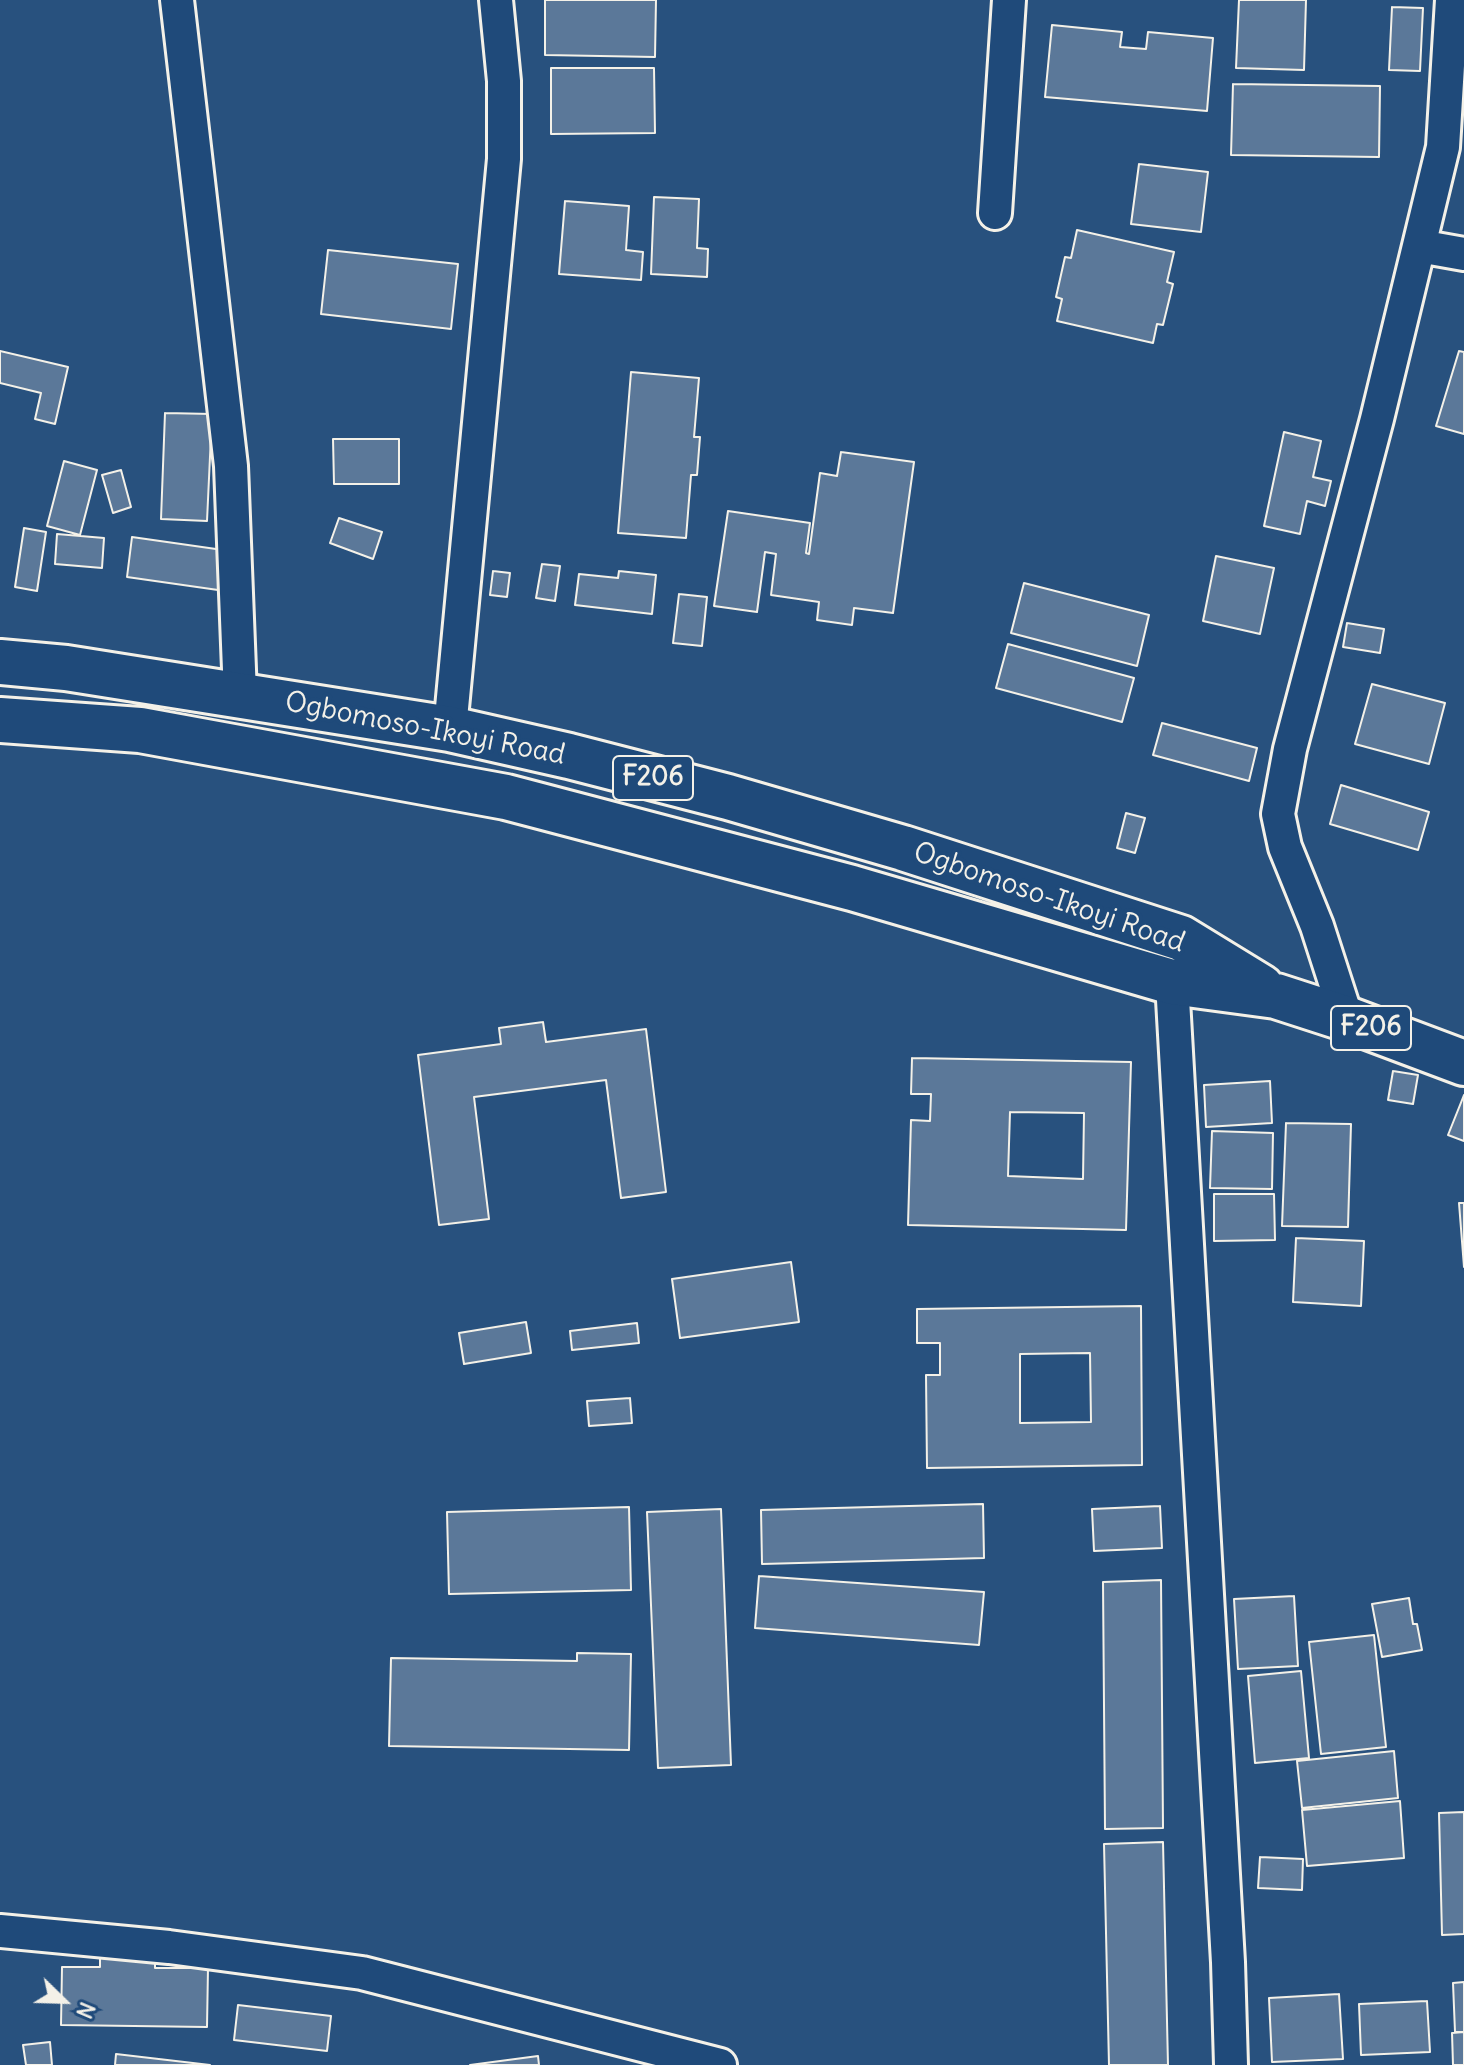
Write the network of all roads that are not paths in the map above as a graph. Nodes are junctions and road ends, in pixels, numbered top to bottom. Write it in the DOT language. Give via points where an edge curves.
graph roads {
  1 [pos="177,0"];
  2 [pos="496,0"];
  3 [pos="1009,0"];
  4 [pos="1452,0"];
  5 [pos="995,213"];
  6 [pos="1419,246"];
  7 [pos="1464,254"];
  8 [pos="0,662"];
  9 [pos="240,695"];
  10 [pos="0,720"];
  11 [pos="450,729"];
  12 [pos="1172,982"];
  13 [pos="1276,996"];
  14 [pos="1347,1019"];
  15 [pos="1464,1063"];
  16 [pos="0,1931"];
  17 [pos="720,2065"];
  18 [pos="1231,2065"];
  1 -- 9 [label="street" via="231,466"];
  2 -- 11 [label="street" via="504,159"];
  3 -- 5 [label="street"];
  4 -- 6 [label="street" via="1443,147"];
  6 -- 7 [label="street"];
  6 -- 14 [label="street" via="1290,749 1278,814"];
  8 -- 9 [label="main road, Ogbomoso-Ikoyi Road / F206"];
  9 -- 11 [label="main road, Ogbomoso-Ikoyi Road / F206"];
  10 -- 12 [label="main road, Ogbomoso-Ikoyi Road / F206" via="140,730 506,797 852,888"];
  11 -- 13 [label="main road, Ogbomoso-Ikoyi Road / F206" via="728,797 903,848 1181,938"];
  12 -- 13 [label="main road, Ogbomoso-Ikoyi Road / F206"];
  12 -- 18 [label="street"];
  13 -- 14 [label="main road, F206"];
  14 -- 15 [label="main road, F206"];
  16 -- 17 [label="street" via="362,1973"];
}
